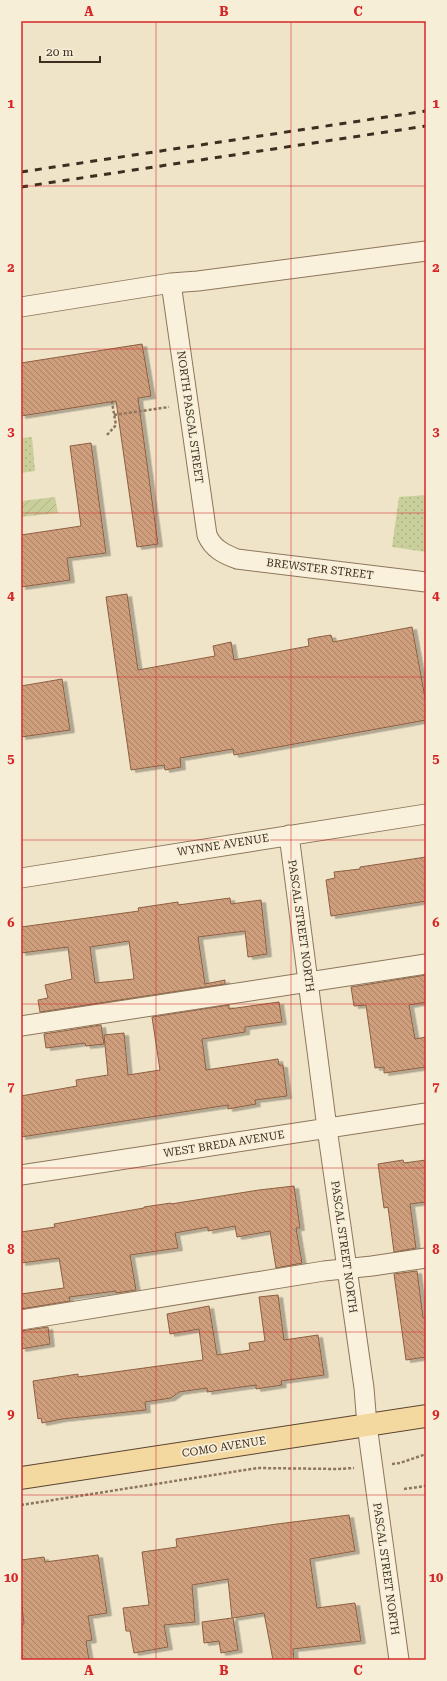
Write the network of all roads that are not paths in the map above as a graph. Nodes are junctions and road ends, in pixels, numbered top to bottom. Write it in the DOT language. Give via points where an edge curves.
graph roads {
  1 [pos="426,251"];
  2 [pos="171,283"];
  3 [pos="21,307"];
  4 [pos="216,548"];
  5 [pos="426,582"];
  6 [pos="426,814"];
  7 [pos="289,835"];
  8 [pos="21,878"];
  9 [pos="426,964"];
  10 [pos="309,982"];
  11 [pos="21,1026"];
  12 [pos="426,1113"];
  13 [pos="327,1128"];
  14 [pos="21,1175"];
  15 [pos="426,1258"];
  16 [pos="348,1269"];
  17 [pos="21,1320"];
  18 [pos="426,1416"];
  19 [pos="367,1425"];
  20 [pos="21,1478"];
  21 [pos="399,1660"];
  1 -- 2 [label="street"];
  2 -- 3 [label="street"];
  2 -- 4 [label="street, NORTH PASCAL STREET" via="207,535"];
  4 -- 5 [label="street, BREWSTER STREET" via="237,559"];
  6 -- 7 [label="street, WYNNE AVENUE"];
  7 -- 8 [label="street, WYNNE AVENUE"];
  7 -- 10 [label="street, PASCAL STREET NORTH"];
  9 -- 10 [label="street"];
  10 -- 11 [label="street"];
  10 -- 13 [label="street, PASCAL STREET NORTH"];
  12 -- 13 [label="street, WEST BREDA AVENUE"];
  13 -- 14 [label="street, WEST BREDA AVENUE"];
  13 -- 16 [label="street, PASCAL STREET NORTH"];
  15 -- 16 [label="street"];
  16 -- 17 [label="street"];
  16 -- 19 [label="street, PASCAL STREET NORTH"];
  18 -- 19 [label="main road, COMO AVENUE"];
  19 -- 20 [label="main road, COMO AVENUE"];
  19 -- 21 [label="street, PASCAL STREET NORTH"];
}
